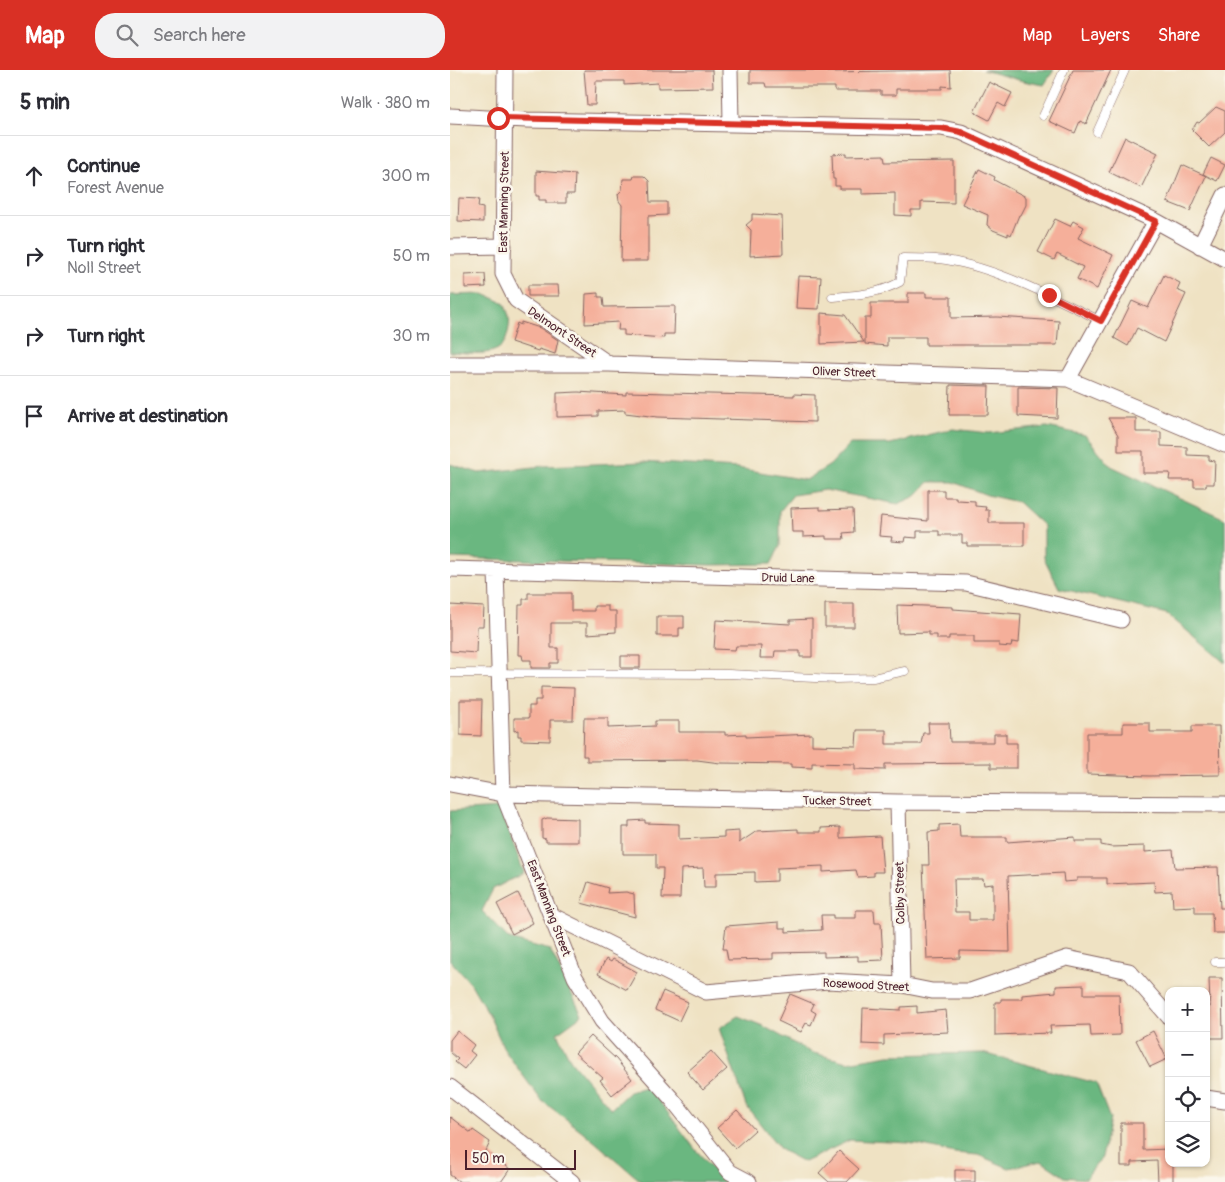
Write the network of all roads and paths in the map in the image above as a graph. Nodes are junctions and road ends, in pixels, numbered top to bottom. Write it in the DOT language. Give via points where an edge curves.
graph roads {
  1 [pos="505,70"];
  2 [pos="730,70"];
  3 [pos="1064,70"];
  4 [pos="1125,70"];
  5 [pos="450,116"];
  6 [pos="1043,116"];
  7 [pos="506,119"];
  8 [pos="731,123"];
  9 [pos="1097,132"];
  10 [pos="1225,195"];
  11 [pos="1156,221"];
  12 [pos="504,246"];
  13 [pos="1200,246"];
  14 [pos="450,247"];
  15 [pos="1225,259"];
  16 [pos="832,297"];
  17 [pos="516,300"];
  18 [pos="1101,321"];
  19 [pos="450,364"];
  20 [pos="609,364"];
  21 [pos="1068,379"];
  22 [pos="1225,445"];
  23 [pos="450,569"];
  24 [pos="496,571"];
  25 [pos="1121,620"];
  26 [pos="905,671"];
  27 [pos="450,673"];
  28 [pos="499,674"];
  29 [pos="450,784"];
  30 [pos="503,794"];
  31 [pos="898,802"];
  32 [pos="1225,804"];
  33 [pos="553,916"];
  34 [pos="1215,962"];
  35 [pos="1225,962"];
  36 [pos="902,985"];
  37 [pos="1165,1012"];
  38 [pos="450,1087"];
  39 [pos="1210,1099"];
  40 [pos="1225,1101"];
  41 [pos="572,1182"];
  42 [pos="749,1182"];
  1 -- 7 [label="street, East Manning Street"];
  2 -- 8 [label="street"];
  3 -- 6 [label="lane"];
  4 -- 9 [label="lane"];
  5 -- 7 [label="street"];
  7 -- 8 [label="street"];
  7 -- 12 [label="street, East Manning Street"];
  8 -- 11 [label="street" via="941,128 961,132"];
  10 -- 13 [label="street"];
  11 -- 13 [label="street"];
  11 -- 18 [label="street"];
  12 -- 14 [label="street"];
  12 -- 17 [label="street, East Manning Street" via="503,274"];
  13 -- 15 [label="street"];
  16 -- 18 [label="lane" via="861,296 900,282 903,258 945,260 971,266 1049,295"];
  17 -- 20 [label="street, Delmont Street"];
  18 -- 21 [label="street"];
  19 -- 20 [label="street, Oliver Street"];
  20 -- 21 [label="street, Oliver Street"];
  21 -- 22 [label="street, Oliver Street"];
  23 -- 24 [label="street, Druid Lane"];
  24 -- 25 [label="street, Druid Lane" via="966,583"];
  24 -- 28 [label="street, East Manning Street"];
  26 -- 28 [label="lane" via="873,678 836,679 730,674"];
  27 -- 28 [label="lane"];
  28 -- 30 [label="street, East Manning Street"];
  29 -- 30 [label="street, Tucker Street"];
  30 -- 31 [label="street, Tucker Street"];
  30 -- 33 [label="street, East Manning Street"];
  31 -- 32 [label="street, Tucker Street"];
  31 -- 36 [label="street, Colby Street"];
  33 -- 36 [label="street, Rosewood Street" via="706,992 828,981"];
  33 -- 42 [label="street, East Manning Street" via="575,977 602,1021 672,1099 730,1172"];
  34 -- 35 [label="lane"];
  36 -- 37 [label="street, Rosewood Street" via="932,991 970,991 1068,958 1129,971"];
  38 -- 41 [label="street"];
  39 -- 40 [label="street"];
}
